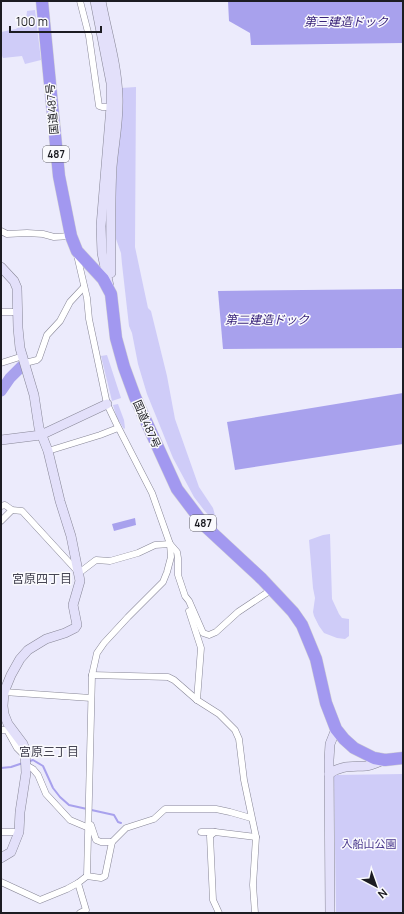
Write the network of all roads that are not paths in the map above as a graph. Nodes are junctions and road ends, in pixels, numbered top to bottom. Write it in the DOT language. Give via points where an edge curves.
graph roads {
  1 [pos="42,1"];
  2 [pos="80,1"];
  3 [pos="95,1"];
  4 [pos="101,1"];
  5 [pos="114,107"];
  6 [pos="1,231"];
  7 [pos="71,236"];
  8 [pos="76,251"];
  9 [pos="1,268"];
  10 [pos="84,287"];
  11 [pos="111,294"];
  12 [pos="1,312"];
  13 [pos="17,312"];
  14 [pos="24,359"];
  15 [pos="1,363"];
  16 [pos="107,404"];
  17 [pos="118,428"];
  18 [pos="41,435"];
  19 [pos="1,440"];
  20 [pos="48,451"];
  21 [pos="1,506"];
  22 [pos="12,510"];
  23 [pos="1,521"];
  24 [pos="170,544"];
  25 [pos="79,573"];
  26 [pos="271,590"];
  27 [pos="185,596"];
  28 [pos="92,675"];
  29 [pos="4,692"];
  30 [pos="91,698"];
  31 [pos="197,700"];
  32 [pos="336,729"];
  33 [pos="1,730"];
  34 [pos="403,758"];
  35 [pos="385,760"];
  36 [pos="26,761"];
  37 [pos="330,774"];
  38 [pos="251,818"];
  39 [pos="89,820"];
  40 [pos="89,828"];
  41 [pos="1,832"];
  42 [pos="19,832"];
  43 [pos="201,832"];
  44 [pos="215,832"];
  45 [pos="256,837"];
  46 [pos="112,842"];
  47 [pos="1,858"];
  48 [pos="87,876"];
  49 [pos="1,882"];
  50 [pos="78,883"];
  51 [pos="86,912"];
  52 [pos="219,913"];
  53 [pos="255,913"];
  54 [pos="330,913"];
  1 -- 7 [label="highway, 国道487号 / 487" via="59,176"];
  2 -- 5 [label="street" via="89,36 99,106"];
  3 -- 5 [label="street"];
  4 -- 5 [label="street" via="116,70"];
  5 -- 11 [label="street" via="118,123 112,166 110,210"];
  6 -- 7 [label="street" via="7,234"];
  7 -- 8 [label="highway, 国道487号 / 487"];
  8 -- 10 [label="street"];
  8 -- 11 [label="highway, 国道487号 / 487" via="103,279"];
  9 -- 13 [label="street" via="14,281 18,299"];
  10 -- 14 [label="street" via="47,335 39,358"];
  10 -- 16 [label="street"];
  11 -- 26 [label="highway, 国道487号 / 487" via="116,338 124,367 177,489 205,526"];
  12 -- 13 [label="street"];
  13 -- 14 [label="street"];
  14 -- 15 [label="street"];
  14 -- 18 [label="street"];
  16 -- 17 [label="street"];
  16 -- 18 [label="street"];
  17 -- 20 [label="street"];
  17 -- 24 [label="street" via="147,481"];
  18 -- 19 [label="street"];
  18 -- 20 [label="street"];
  20 -- 25 [label="street"];
  21 -- 22 [label="street" via="5,505"];
  22 -- 23 [label="street"];
  22 -- 25 [label="street" via="22,511"];
  24 -- 25 [label="street" via="155,545 138,553 110,560 96,560"];
  24 -- 27 [label="street" via="177,552 178,574"];
  24 -- 28 [label="street" via="171,557 163,582 104,643 97,653"];
  25 -- 29 [label="street" via="79,588 73,605 77,625 28,650 20,659"];
  26 -- 27 [label="street" via="209,635 201,631"];
  26 -- 32 [label="highway, 国道487号 / 487" via="302,625 316,659 326,703"];
  27 -- 31 [label="street" via="201,648"];
  28 -- 30 [label="street"];
  28 -- 31 [label="street" via="168,677"];
  29 -- 30 [label="street"];
  29 -- 36 [label="street" via="4,714 23,744"];
  30 -- 39 [label="street"];
  31 -- 38 [label="street" via="219,714 235,730 239,739"];
  32 -- 35 [label="highway, 国道487号 / 487" via="354,748 374,758"];
  32 -- 37 [label="street" via="330,744"];
  33 -- 36 [label="street" via="7,730"];
  34 -- 35 [label="highway, 国道487号 / 487"];
  35 -- 37 [label="street" via="368,766 342,767"];
  36 -- 40 [label="street" via="38,775 46,794 70,820"];
  36 -- 42 [label="street"];
  37 -- 54 [label="street"];
  38 -- 45 [label="street"];
  38 -- 46 [label="street" via="216,810 165,809 154,818 126,828"];
  39 -- 40 [label="street"];
  39 -- 46 [label="street" via="96,840"];
  40 -- 48 [label="street"];
  41 -- 42 [label="street"];
  42 -- 47 [label="street" via="11,852"];
  43 -- 44 [label="street"];
  44 -- 45 [label="street"];
  44 -- 52 [label="street" via="210,836 213,900"];
  45 -- 53 [label="street" via="253,885"];
  46 -- 48 [label="street" via="104,876"];
  48 -- 50 [label="street"];
  49 -- 50 [label="street" via="40,900"];
  50 -- 51 [label="street"];
}
